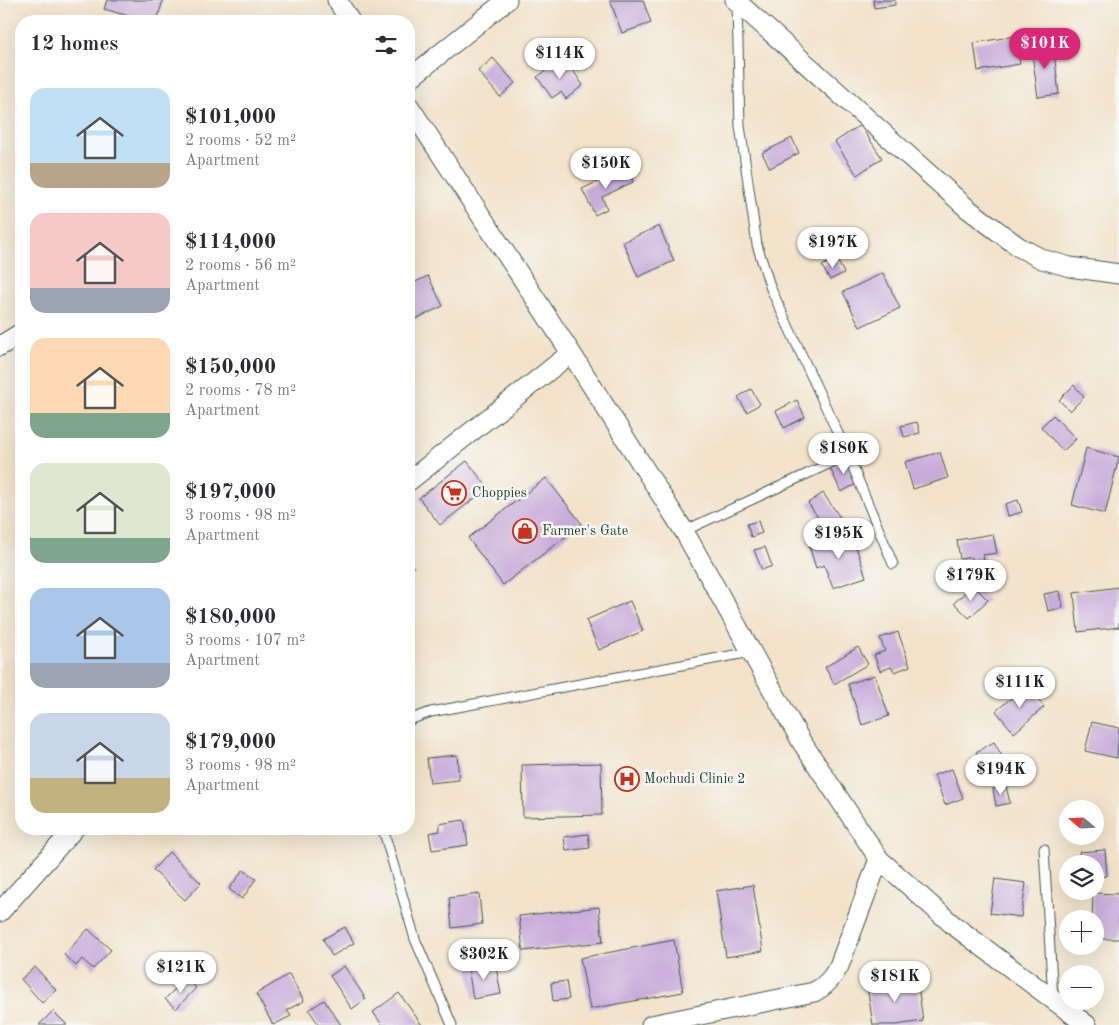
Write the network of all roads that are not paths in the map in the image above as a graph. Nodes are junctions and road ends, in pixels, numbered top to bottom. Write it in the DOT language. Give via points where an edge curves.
graph roads {
  1 [pos="337,0"];
  2 [pos="507,0"];
  3 [pos="736,1"];
  4 [pos="346,15"];
  5 [pos="415,74"];
  6 [pos="415,115"];
  7 [pos="1119,274"];
  8 [pos="15,337"];
  9 [pos="0,346"];
  10 [pos="571,353"];
  11 [pos="848,456"];
  12 [pos="415,476"];
  13 [pos="684,532"];
  14 [pos="893,564"];
  15 [pos="751,652"];
  16 [pos="415,718"];
  17 [pos="69,835"];
  18 [pos="385,835"];
  19 [pos="1044,850"];
  20 [pos="879,859"];
  21 [pos="0,912"];
  22 [pos="1053,1000"];
  23 [pos="452,1025"];
  24 [pos="651,1025"];
  25 [pos="1087,1025"];
  1 -- 4 [label="street"];
  2 -- 5 [label="street"];
  3 -- 7 [label="street" via="968,209 1019,247 1042,259 1070,267"];
  3 -- 11 [label="lane" via="740,126 757,245 771,289"];
  6 -- 10 [label="street"];
  8 -- 9 [label="street"];
  10 -- 12 [label="street"];
  10 -- 13 [label="street"];
  11 -- 13 [label="lane"];
  11 -- 14 [label="lane"];
  13 -- 15 [label="street"];
  15 -- 16 [label="lane" via="431,712"];
  15 -- 20 [label="street" via="801,741"];
  17 -- 21 [label="street"];
  18 -- 23 [label="lane" via="415,939"];
  19 -- 22 [label="lane"];
  20 -- 22 [label="street" via="952,924"];
  20 -- 24 [label="street" via="839,966 823,987 814,992"];
  22 -- 25 [label="street"];
}
